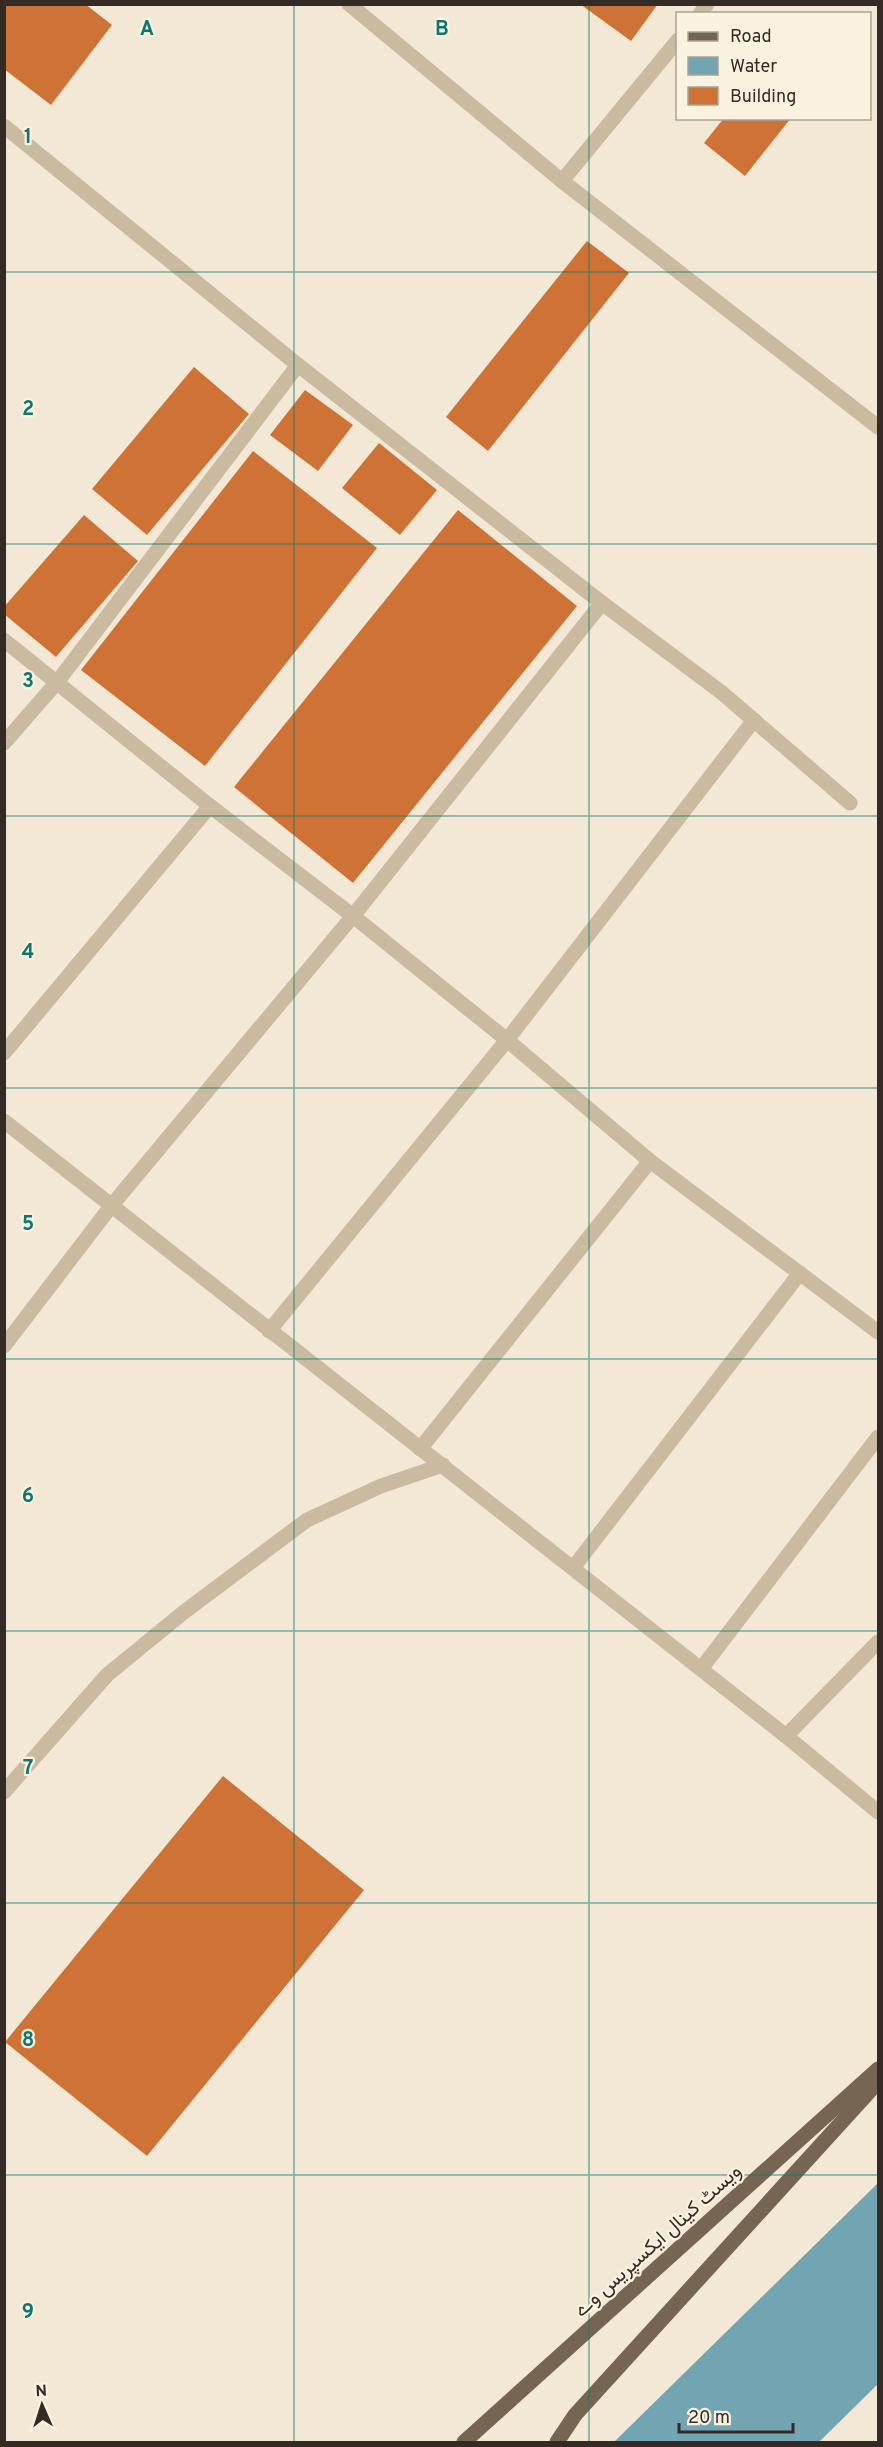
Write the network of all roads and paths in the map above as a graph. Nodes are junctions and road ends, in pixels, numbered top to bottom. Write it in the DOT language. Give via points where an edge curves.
graph roads {
  1 [pos="349,4"];
  2 [pos="676,42"];
  3 [pos="4,126"];
  4 [pos="562,181"];
  5 [pos="298,365"];
  6 [pos="879,427"];
  7 [pos="602,603"];
  8 [pos="4,640"];
  9 [pos="58,681"];
  10 [pos="754,720"];
  11 [pos="4,743"];
  12 [pos="850,803"];
  13 [pos="210,806"];
  14 [pos="353,916"];
  15 [pos="507,1041"];
  16 [pos="4,1053"];
  17 [pos="4,1121"];
  18 [pos="650,1161"];
  19 [pos="111,1205"];
  20 [pos="800,1273"];
  21 [pos="269,1330"];
  22 [pos="878,1330"];
  23 [pos="4,1346"];
  24 [pos="879,1437"];
  25 [pos="420,1449"];
  26 [pos="443,1465"];
  27 [pos="573,1568"];
  28 [pos="879,1642"];
  29 [pos="701,1669"];
  30 [pos="786,1736"];
  31 [pos="4,1792"];
  32 [pos="879,1812"];
  33 [pos="879,2069"];
  34 [pos="879,2082"];
  35 [pos="464,2442"];
  36 [pos="557,2442"];
  1 -- 4 [label="street"];
  2 -- 4 [label="street"];
  3 -- 5 [label="street"];
  4 -- 6 [label="street"];
  5 -- 7 [label="street"];
  5 -- 9 [label="street"];
  7 -- 10 [label="street"];
  7 -- 14 [label="street"];
  8 -- 9 [label="street"];
  9 -- 11 [label="street"];
  9 -- 13 [label="street"];
  10 -- 12 [label="street"];
  10 -- 15 [label="street"];
  13 -- 14 [label="street"];
  13 -- 16 [label="street"];
  14 -- 15 [label="street"];
  14 -- 19 [label="street"];
  15 -- 18 [label="street"];
  15 -- 21 [label="street"];
  17 -- 19 [label="street"];
  18 -- 20 [label="street"];
  18 -- 25 [label="street"];
  19 -- 21 [label="street"];
  19 -- 23 [label="street"];
  20 -- 22 [label="street"];
  20 -- 27 [label="street"];
  21 -- 25 [label="street"];
  24 -- 29 [label="street"];
  25 -- 26 [label="street"];
  26 -- 27 [label="street"];
  26 -- 31 [label="street" via="381,1486 307,1520 107,1675"];
  27 -- 29 [label="street"];
  28 -- 30 [label="street"];
  29 -- 30 [label="street"];
  30 -- 32 [label="street"];
  33 -- 35 [label="main road, ویسٹ کینال ایکسپریس وے"];
  34 -- 36 [label="main road" via="574,2415"];
}
